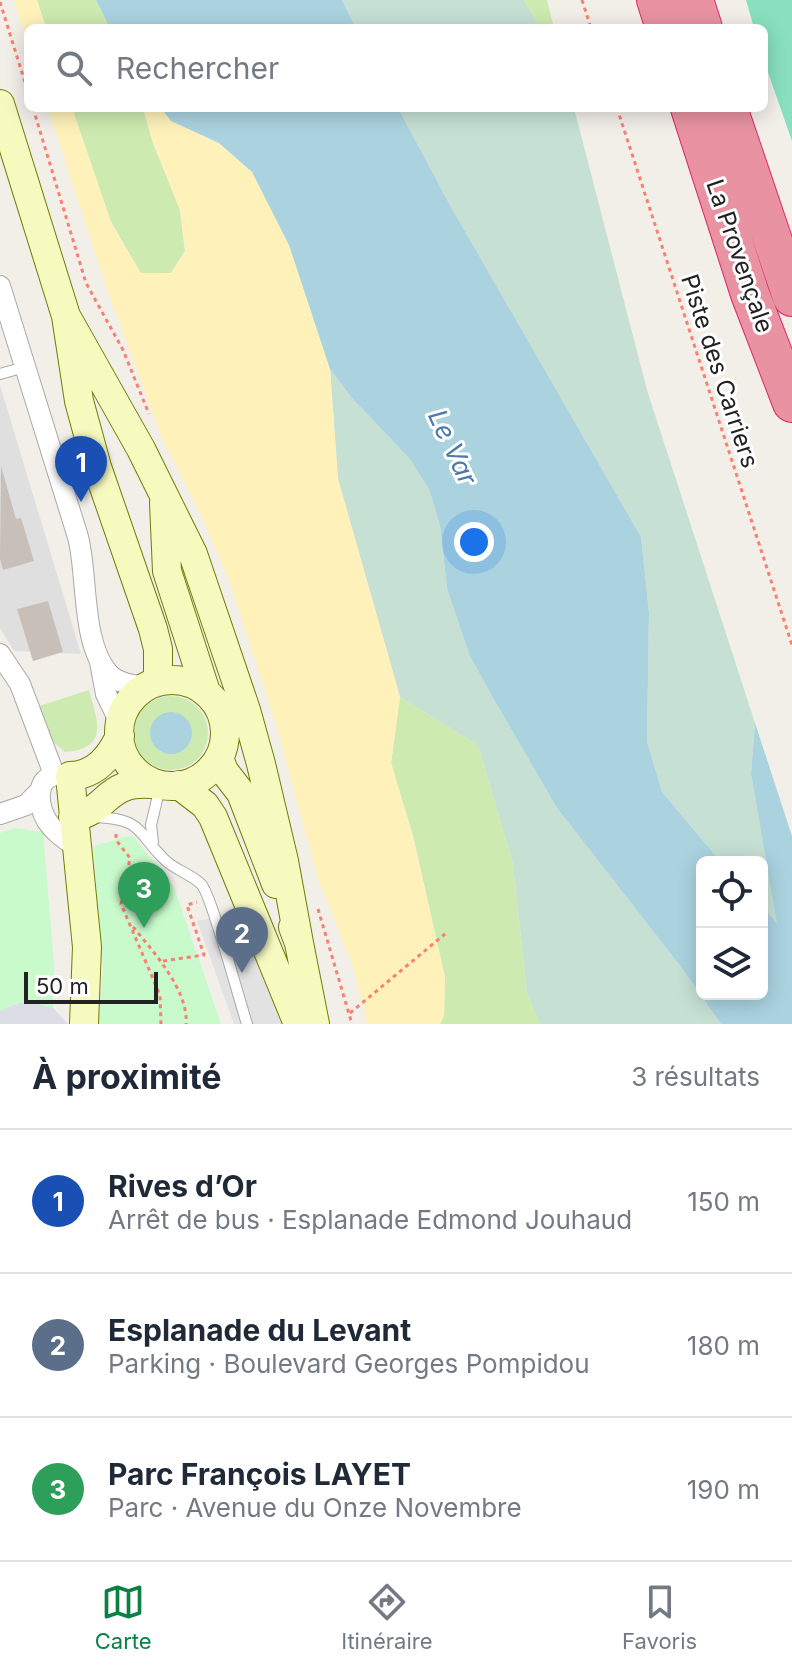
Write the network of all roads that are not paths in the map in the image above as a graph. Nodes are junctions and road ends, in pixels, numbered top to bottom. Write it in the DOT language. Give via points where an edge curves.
graph roads {
  1 [pos="656,0"];
  2 [pos="694,0"];
  3 [pos="664,24"];
  4 [pos="702,24"];
  5 [pos="0,104"];
  6 [pos="691,112"];
  7 [pos="729,112"];
  8 [pos="0,286"];
  9 [pos="792,297"];
  10 [pos="66,316"];
  11 [pos="25,367"];
  12 [pos="0,374"];
  13 [pos="792,403"];
  14 [pos="164,498"];
  15 [pos="0,654"];
  16 [pos="99,658"];
  17 [pos="154,684"];
  18 [pos="206,692"];
  19 [pos="120,729"];
  20 [pos="219,758"];
  21 [pos="62,775"];
  22 [pos="170,785"];
  23 [pos="41,801"];
  24 [pos="0,814"];
  25 [pos="73,817"];
  26 [pos="76,847"];
  27 [pos="155,848"];
  28 [pos="299,943"];
  29 [pos="84,1024"];
  30 [pos="247,1024"];
  31 [pos="298,1024"];
  32 [pos="315,1024"];
  1 -- 3 [label="highway"];
  2 -- 4 [label="highway"];
  5 -- 10 [label="main road"];
  6 -- 13 [label="highway, La Provençale" via="750,294"];
  7 -- 9 [label="highway, La Provençale"];
  8 -- 11 [label="street"];
  10 -- 14 [label="main road"];
  10 -- 17 [label="main road" via="87,434 158,649"];
  11 -- 12 [label="lane"];
  11 -- 16 [label="street" via="81,550 85,604"];
  14 -- 18 [label="main road" via="167,571"];
  14 -- 28 [label="main road" via="193,554 246,710"];
  15 -- 21 [label="street" via="20,684"];
  16 -- 17 [label="street" via="108,674 120,681"];
  16 -- 19 [label="street"];
  17 -- 18 [label="main road" via="175,680"];
  17 -- 19 [label="main road" via="130,701"];
  18 -- 20 [label="main road" via="216,703 225,730"];
  19 -- 21 [label="main road" via="114,749 96,768"];
  19 -- 22 [label="main road" via="128,761 147,780"];
  20 -- 22 [label="main road" via="203,777"];
  20 -- 28 [label="main road" via="241,793"];
  21 -- 23 [label="street" via="43,780"];
  21 -- 25 [label="main road"];
  22 -- 25 [label="main road" via="145,782 121,787 89,812"];
  22 -- 27 [label="lane" via="151,825"];
  22 -- 31 [label="main road" via="205,805 213,817"];
  23 -- 24 [label="street"];
  23 -- 25 [label="street" via="55,817"];
  23 -- 26 [label="street" via="54,830"];
  25 -- 26 [label="main road"];
  25 -- 27 [label="lane" via="121,820 141,831"];
  26 -- 29 [label="main road" via="87,947"];
  27 -- 30 [label="lane" via="203,885"];
  28 -- 32 [label="main road"];
}
